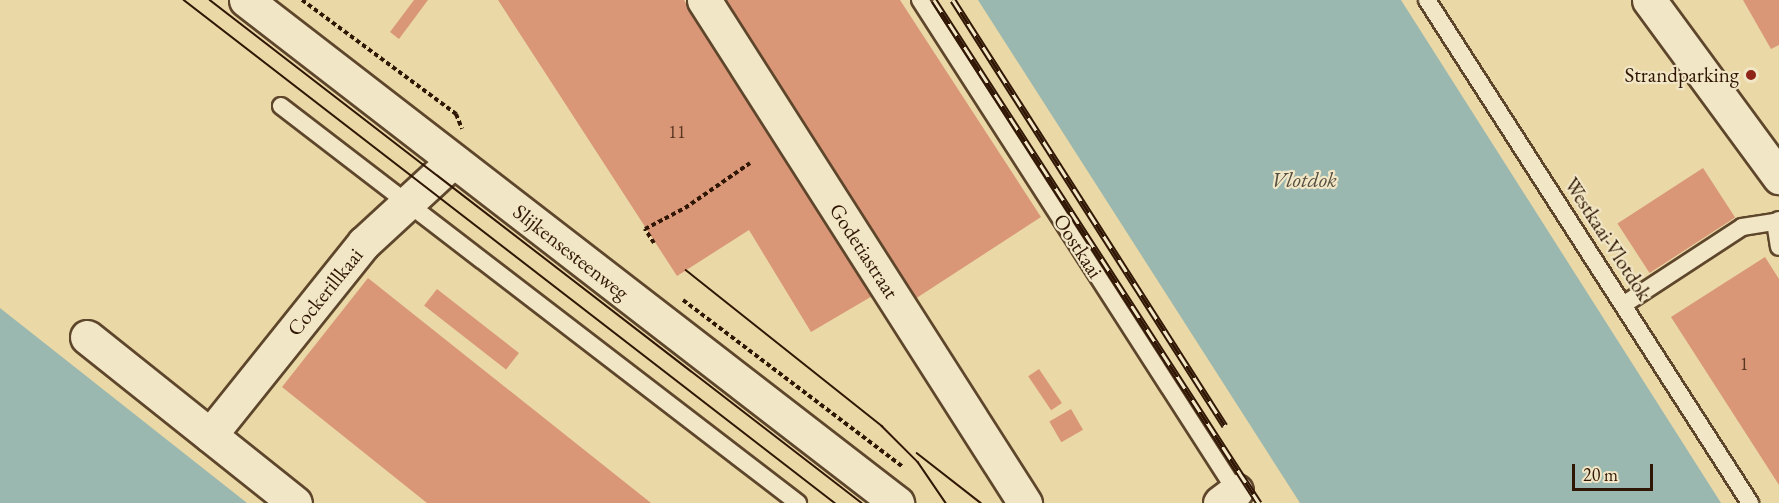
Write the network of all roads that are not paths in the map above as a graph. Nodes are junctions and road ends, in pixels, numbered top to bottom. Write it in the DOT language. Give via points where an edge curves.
graph roads {
  1 [pos="246,0"];
  2 [pos="704,0"];
  3 [pos="920,0"];
  4 [pos="1427,0"];
  5 [pos="1649,0"];
  6 [pos="281,106"];
  7 [pos="453,161"];
  8 [pos="1779,177"];
  9 [pos="408,203"];
  10 [pos="1777,221"];
  11 [pos="1779,247"];
  12 [pos="1623,305"];
  13 [pos="87,337"];
  14 [pos="210,435"];
  15 [pos="1233,499"];
  16 [pos="295,503"];
  17 [pos="798,503"];
  18 [pos="897,503"];
  19 [pos="1025,503"];
  20 [pos="1750,503"];
  1 -- 7 [label="street, Slijkensesteenweg"];
  2 -- 19 [label="street, Godetiastraat"];
  3 -- 15 [label="lane, Oostkaai"];
  4 -- 12 [label="lane, Westkaai-Vlotdok"];
  5 -- 8 [label="street"];
  6 -- 9 [label="lane"];
  7 -- 9 [label="street, Cockerillkaai"];
  7 -- 18 [label="street, Slijkensesteenweg"];
  9 -- 14 [label="street, Cockerillkaai" via="364,243"];
  9 -- 17 [label="lane"];
  10 -- 11 [label="lane"];
  10 -- 12 [label="lane" via="1742,227"];
  12 -- 20 [label="lane, Westkaai-Vlotdok"];
  13 -- 14 [label="street"];
  14 -- 16 [label="street"];
}
